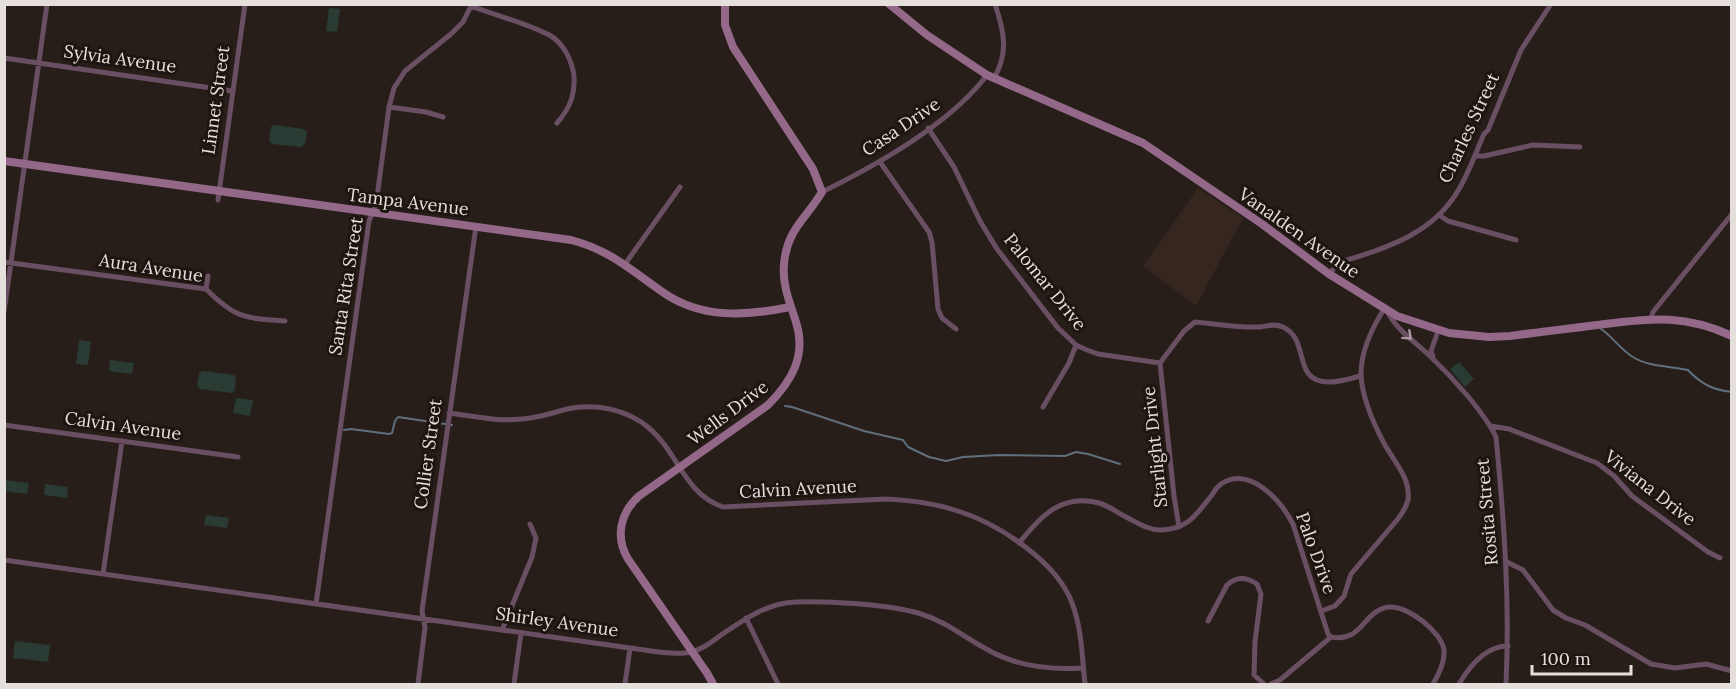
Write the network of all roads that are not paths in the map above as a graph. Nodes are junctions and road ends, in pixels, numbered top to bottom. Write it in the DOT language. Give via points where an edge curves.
graph roads {
  1 [pos="46,4"];
  2 [pos="245,4"];
  3 [pos="725,4"];
  4 [pos="889,4"];
  5 [pos="995,4"];
  6 [pos="1551,4"];
  7 [pos="471,5"];
  8 [pos="4,58"];
  9 [pos="38,63"];
  10 [pos="991,76"];
  11 [pos="232,90"];
  12 [pos="389,107"];
  13 [pos="443,117"];
  14 [pos="557,123"];
  15 [pos="928,128"];
  16 [pos="1580,147"];
  17 [pos="1475,156"];
  18 [pos="4,161"];
  19 [pos="880,162"];
  20 [pos="25,164"];
  21 [pos="680,187"];
  22 [pos="220,191"];
  23 [pos="822,192"];
  24 [pos="218,200"];
  25 [pos="372,213"];
  26 [pos="1439,214"];
  27 [pos="1731,214"];
  28 [pos="476,226"];
  29 [pos="1516,240"];
  30 [pos="8,263"];
  31 [pos="625,264"];
  32 [pos="1329,274"];
  33 [pos="208,276"];
  34 [pos="206,289"];
  35 [pos="790,307"];
  36 [pos="1385,310"];
  37 [pos="4,312"];
  38 [pos="1651,318"];
  39 [pos="285,321"];
  40 [pos="956,329"];
  41 [pos="1438,331"];
  42 [pos="1731,336"];
  43 [pos="1076,345"];
  44 [pos="1433,359"];
  45 [pos="1160,363"];
  46 [pos="1361,376"];
  47 [pos="1043,407"];
  48 [pos="449,412"];
  49 [pos="4,424"];
  50 [pos="1491,426"];
  51 [pos="122,441"];
  52 [pos="238,457"];
  53 [pos="678,468"];
  54 [pos="530,524"];
  55 [pos="1179,527"];
  56 [pos="1019,543"];
  57 [pos="1720,558"];
  58 [pos="4,560"];
  59 [pos="1507,562"];
  60 [pos="102,574"];
  61 [pos="316,604"];
  62 [pos="1321,611"];
  63 [pos="746,618"];
  64 [pos="423,619"];
  65 [pos="1208,621"];
  66 [pos="502,630"];
  67 [pos="521,633"];
  68 [pos="1331,637"];
  69 [pos="1508,646"];
  70 [pos="630,648"];
  71 [pos="692,652"];
  72 [pos="1083,668"];
  73 [pos="1731,671"];
  74 [pos="417,684"];
  75 [pos="514,684"];
  76 [pos="625,684"];
  77 [pos="713,684"];
  78 [pos="778,684"];
  79 [pos="1085,684"];
  80 [pos="1263,684"];
  81 [pos="1271,684"];
  82 [pos="1433,684"];
  83 [pos="1459,684"];
  84 [pos="1506,684"];
  1 -- 9 [label="street"];
  2 -- 11 [label="street, Linnet Street"];
  3 -- 23 [label="main road" via="726,26 733,47 813,169"];
  4 -- 10 [label="main road, Vanalden Avenue" via="927,35"];
  5 -- 10 [label="street, Casa Drive" via="1003,27 1005,51"];
  6 -- 17 [label="street, Charles Street" via="1521,50"];
  7 -- 12 [label="street, Santa Rita Street" via="463,22 405,71 394,88"];
  7 -- 14 [label="street" via="552,37 565,50 573,68 574,85 568,111"];
  8 -- 9 [label="street, Sylvia Avenue"];
  9 -- 11 [label="street, Sylvia Avenue"];
  9 -- 20 [label="street"];
  10 -- 15 [label="street, Casa Drive"];
  10 -- 32 [label="main road, Vanalden Avenue" via="1143,143"];
  11 -- 22 [label="street, Linnet Street"];
  12 -- 13 [label="street"];
  12 -- 25 [label="street, Santa Rita Street"];
  15 -- 19 [label="street, Casa Drive"];
  15 -- 43 [label="street, Palomar Drive" via="954,166 997,249 1058,328"];
  16 -- 17 [label="street" via="1533,145"];
  17 -- 26 [label="street, Charles Street" via="1458,191"];
  18 -- 20 [label="main road, Tampa Avenue"];
  19 -- 23 [label="street, Casa Drive"];
  19 -- 40 [label="street" via="929,232 938,309 942,318"];
  20 -- 22 [label="main road, Tampa Avenue"];
  20 -- 30 [label="street"];
  21 -- 31 [label="street"];
  22 -- 24 [label="street, Linnet Street"];
  22 -- 25 [label="main road, Tampa Avenue"];
  23 -- 35 [label="main road, Wells Drive" via="801,218 787,246 783,264"];
  25 -- 28 [label="main road, Tampa Avenue"];
  25 -- 61 [label="street, Santa Rita Street"];
  26 -- 29 [label="street" via="1448,221"];
  26 -- 32 [label="street, Charles Street" via="1402,241 1344,261"];
  27 -- 38 [label="street"];
  28 -- 31 [label="main road, Tampa Avenue" via="572,240 595,247"];
  28 -- 48 [label="street, Collier Street"];
  30 -- 34 [label="street, Aura Avenue"];
  30 -- 37 [label="street"];
  31 -- 35 [label="main road, Tampa Avenue" via="671,297 706,311 742,314"];
  32 -- 36 [label="main road, Vanalden Avenue"];
  33 -- 34 [label="street"];
  34 -- 39 [label="street, Aura Avenue" via="224,308 236,314"];
  35 -- 53 [label="main road, Wells Drive" via="799,353 785,387 768,405"];
  36 -- 41 [label="main road, Vanalden Avenue"];
  36 -- 44 [label="street, Rosita Street, one-way" via="1393,323"];
  36 -- 46 [label="street" via="1368,342"];
  38 -- 41 [label="main road, Vanalden Avenue" via="1510,336"];
  38 -- 42 [label="main road, Vanalden Avenue" via="1676,319"];
  41 -- 44 [label="street" via="1431,351"];
  43 -- 45 [label="street, Palomar Drive" via="1098,354"];
  43 -- 47 [label="street"];
  44 -- 50 [label="street, Rosita Street"];
  45 -- 46 [label="street" via="1195,322 1227,327 1276,324 1295,336 1310,376 1330,382"];
  45 -- 55 [label="street, Starlight Drive"];
  46 -- 62 [label="street" via="1369,410 1402,474 1408,500 1403,513 1351,573 1344,596 1335,606"];
  48 -- 53 [label="street, Calvin Avenue" via="522,420 568,409 609,408 649,428"];
  48 -- 64 [label="street, Collier Street"];
  49 -- 51 [label="street, Calvin Avenue"];
  50 -- 57 [label="street, Viviana Drive" via="1509,429 1597,463 1632,496"];
  50 -- 59 [label="street, Rosita Street" via="1496,437"];
  51 -- 52 [label="street, Calvin Avenue"];
  51 -- 60 [label="street"];
  53 -- 56 [label="street, Calvin Avenue" via="700,495 723,507 910,500 959,511"];
  53 -- 71 [label="main road, Wells Drive" via="633,501 624,513 620,533 623,551"];
  54 -- 66 [label="street" via="536,538 532,557"];
  55 -- 56 [label="street" via="1152,529 1099,503 1077,500 1041,516"];
  55 -- 62 [label="street, Palo Drive" via="1193,520 1219,485 1241,479 1258,484 1287,512 1293,524"];
  56 -- 72 [label="street, Calvin Avenue" via="1060,580 1068,595 1080,635"];
  58 -- 60 [label="street, Shirley Avenue"];
  59 -- 69 [label="street, Rosita Street"];
  59 -- 73 [label="street" via="1523,570 1553,610 1651,664 1675,668 1706,664"];
  60 -- 61 [label="street, Shirley Avenue"];
  61 -- 64 [label="street, Shirley Avenue"];
  62 -- 68 [label="street, Palo Drive"];
  63 -- 71 [label="street"];
  63 -- 72 [label="street" via="793,602 888,607 939,621 989,651 1030,666"];
  63 -- 78 [label="street"];
  64 -- 66 [label="street, Shirley Avenue"];
  64 -- 74 [label="street, Collier Street"];
  65 -- 80 [label="street" via="1232,580 1244,578 1257,584 1261,594 1254,675"];
  66 -- 67 [label="street, Shirley Avenue"];
  67 -- 70 [label="street, Shirley Avenue"];
  67 -- 75 [label="street"];
  68 -- 81 [label="street"];
  68 -- 82 [label="street" via="1346,638 1355,633 1381,609 1398,607 1409,611 1439,636 1444,648"];
  69 -- 83 [label="street" via="1493,648"];
  69 -- 84 [label="street, Rosita Street"];
  70 -- 71 [label="street, Shirley Avenue"];
  70 -- 76 [label="street"];
  71 -- 77 [label="main road, Wells Drive"];
  72 -- 79 [label="street, Calvin Avenue"];
}
